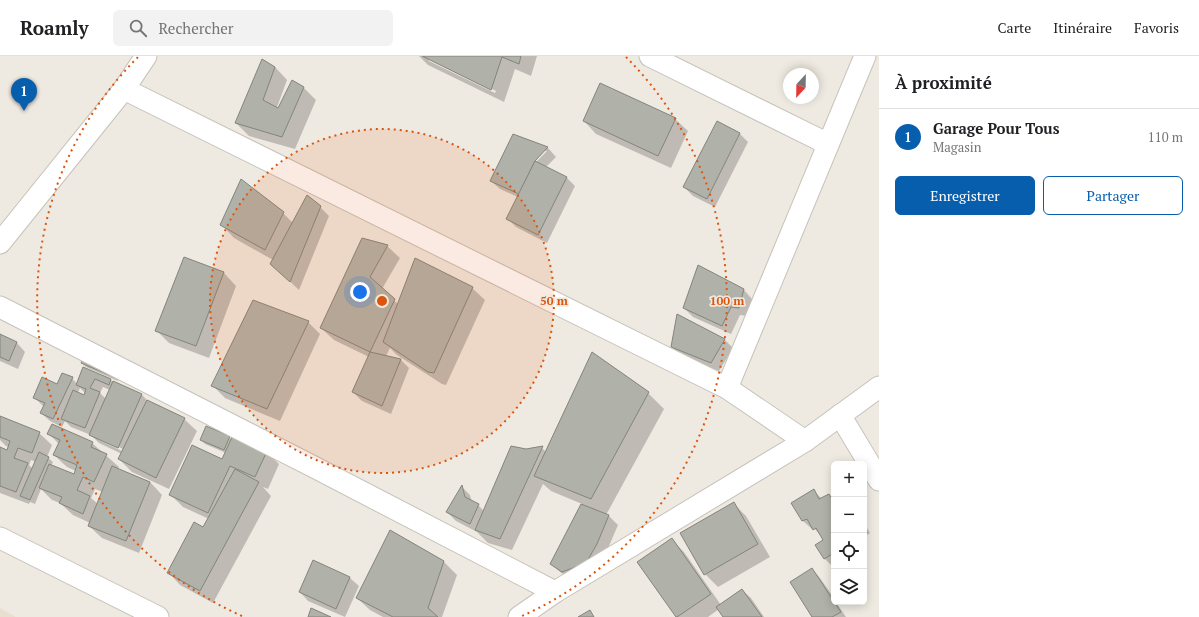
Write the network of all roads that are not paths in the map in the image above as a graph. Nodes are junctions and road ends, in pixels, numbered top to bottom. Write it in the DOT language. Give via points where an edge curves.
graph roads {
  1 [pos="146,56"];
  2 [pos="650,56"];
  3 [pos="865,56"];
  4 [pos="124,89"];
  5 [pos="828,144"];
  6 [pos="0,243"];
  7 [pos="0,307"];
  8 [pos="879,387"];
  9 [pos="728,388"];
  10 [pos="840,415"];
  11 [pos="805,440"];
  12 [pos="879,480"];
  13 [pos="0,538"];
  14 [pos="555,592"];
  15 [pos="158,617"];
  16 [pos="519,617"];
  1 -- 4 [label="street"];
  2 -- 5 [label="street"];
  3 -- 5 [label="street"];
  4 -- 6 [label="street"];
  4 -- 9 [label="street"];
  5 -- 9 [label="street"];
  7 -- 14 [label="street"];
  8 -- 10 [label="street"];
  9 -- 11 [label="street"];
  10 -- 11 [label="street"];
  10 -- 12 [label="street"];
  11 -- 14 [label="street"];
  13 -- 15 [label="street"];
  14 -- 16 [label="street"];
}
